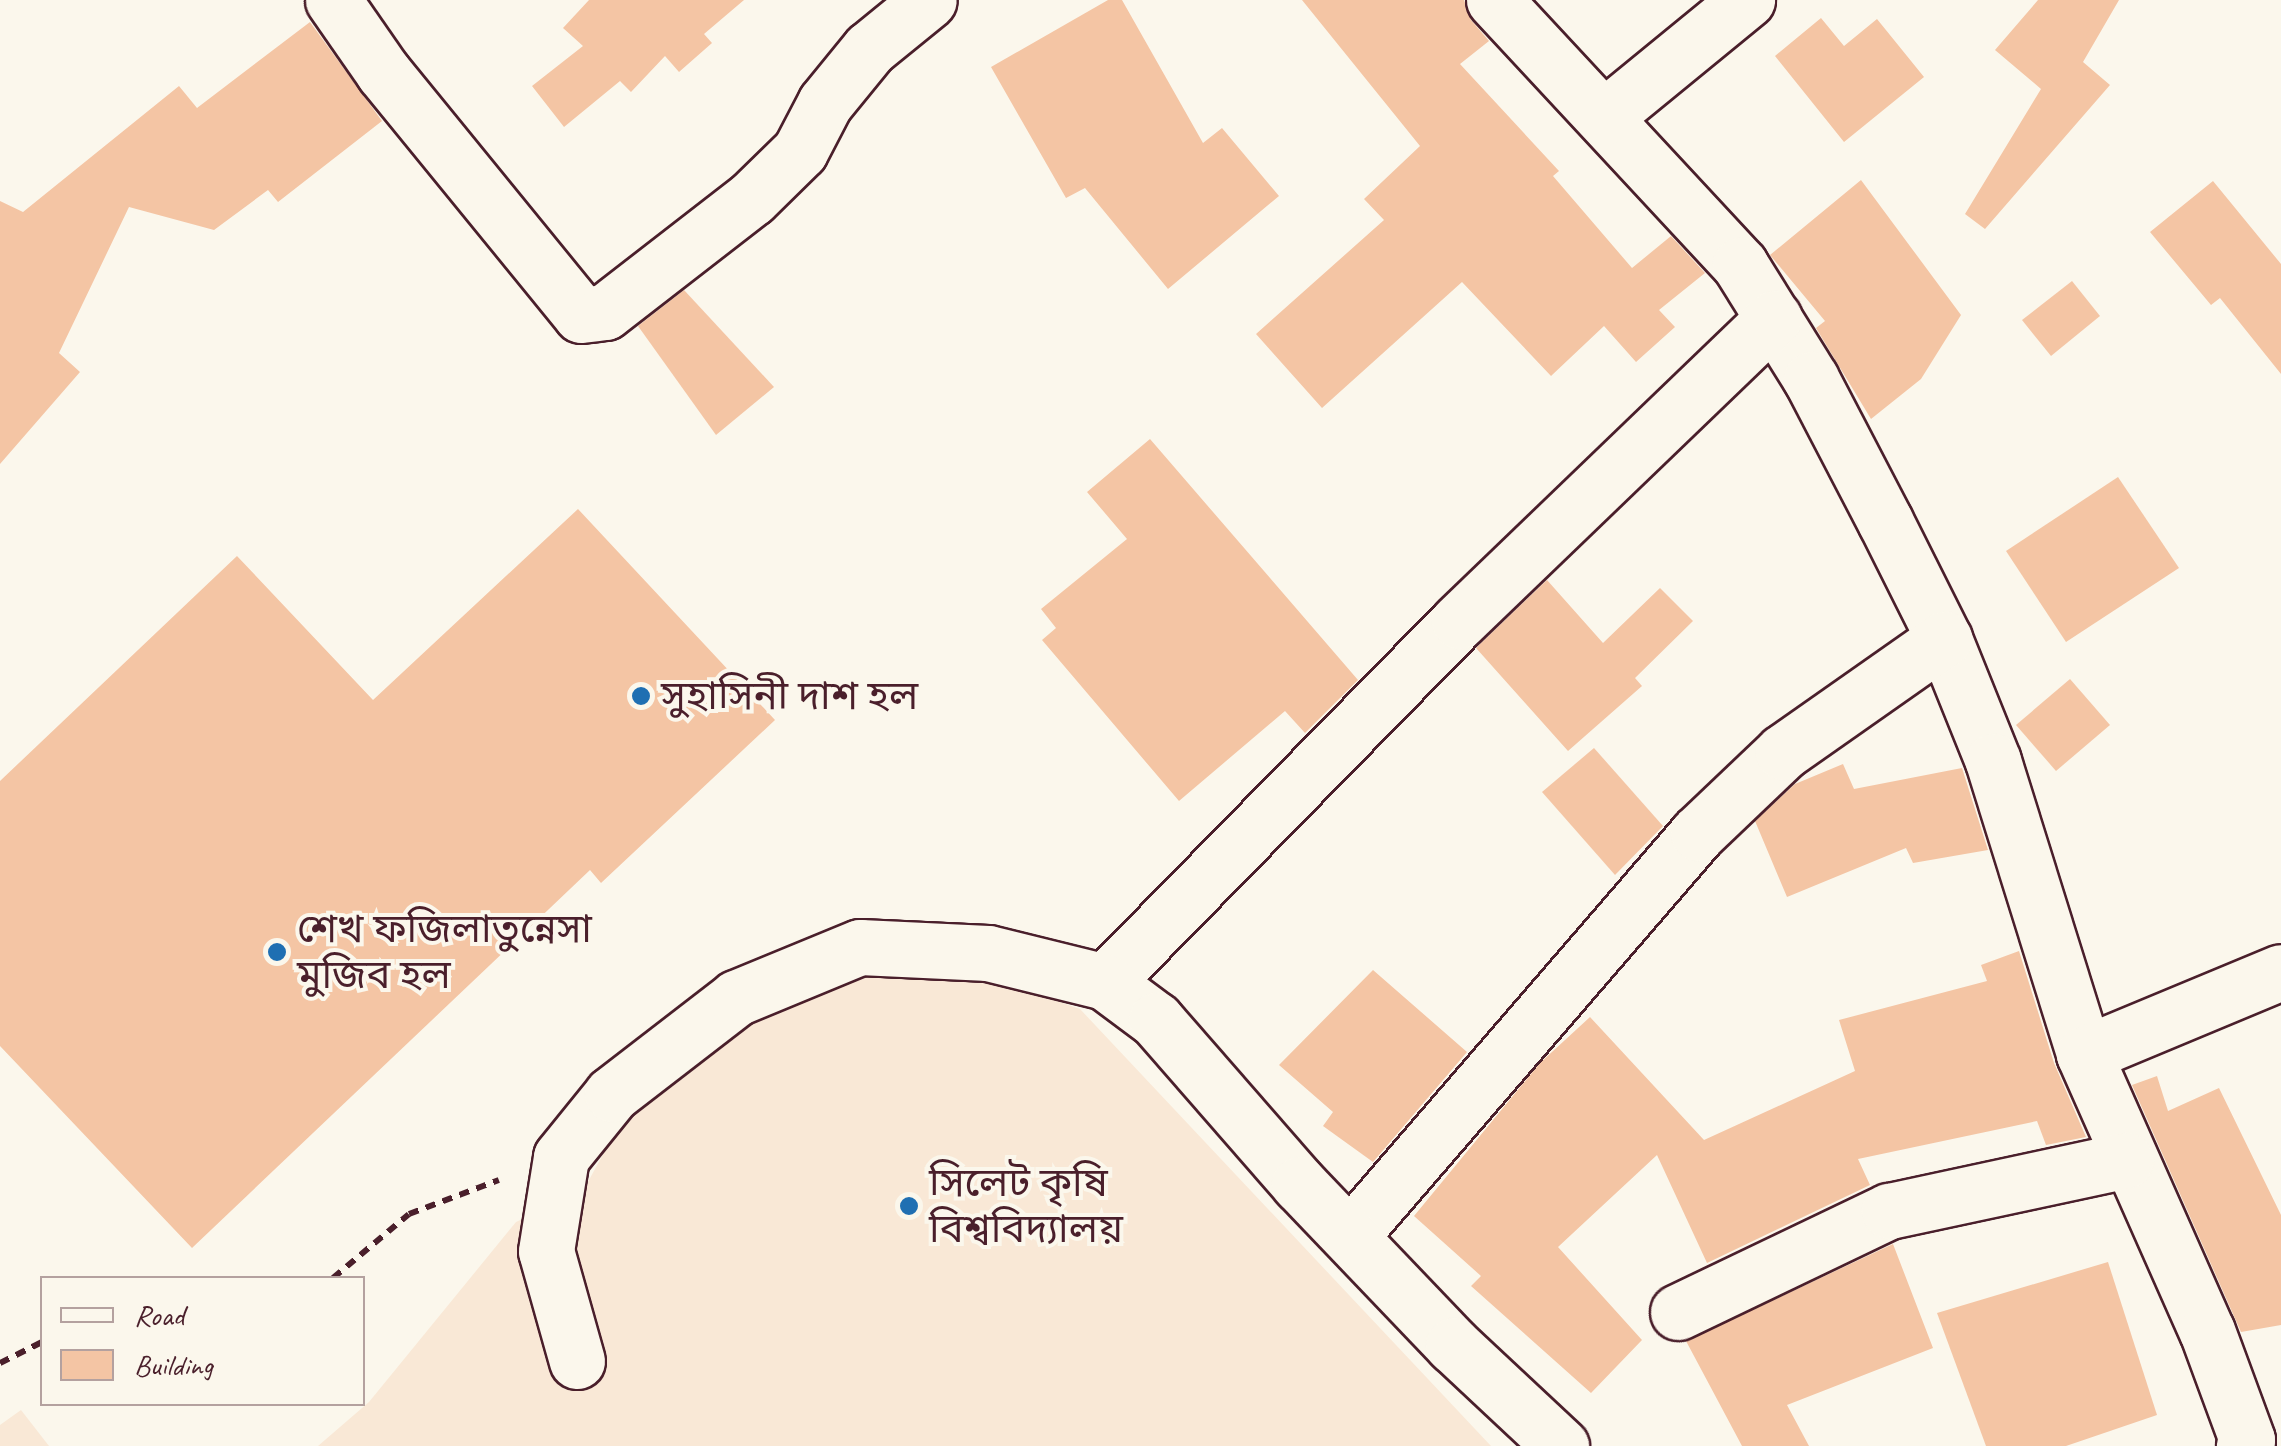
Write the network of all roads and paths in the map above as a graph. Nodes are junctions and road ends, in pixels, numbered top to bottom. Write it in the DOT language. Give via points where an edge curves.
graph roads {
  1 [pos="333,0"];
  2 [pos="930,0"];
  3 [pos="1494,0"];
  4 [pos="1747,0"];
  5 [pos="1604,117"];
  6 [pos="1774,318"];
  7 [pos="1944,638"];
  8 [pos="2281,972"];
  9 [pos="1105,982"];
  10 [pos="2084,1054"];
  11 [pos="561,1157"];
  12 [pos="2126,1160"];
  13 [pos="1350,1236"];
  14 [pos="335,1276"];
  15 [pos="1678,1312"];
  16 [pos="40,1343"];
  17 [pos="577,1361"];
  18 [pos="0,1363"];
  19 [pos="2256,1440"];
  20 [pos="1561,1446"];
  1 -- 2 [label="street" via="383,72 581,315 604,312 752,198 800,150 825,102 869,48"];
  3 -- 5 [label="street"];
  4 -- 5 [label="street"];
  5 -- 6 [label="street" via="1740,265"];
  6 -- 7 [label="street"];
  6 -- 9 [label="street" via="1433,647"];
  7 -- 10 [label="street" via="1993,761"];
  7 -- 13 [label="street" via="1783,752 1698,833"];
  8 -- 10 [label="street"];
  9 -- 11 [label="street" via="988,952 860,947 736,998 612,1094"];
  9 -- 13 [label="street" via="1156,1020"];
  10 -- 12 [label="street"];
  11 -- 14 [label="path" via="409,1214"];
  11 -- 17 [label="street" via="546,1252"];
  12 -- 15 [label="street" via="1889,1212"];
  12 -- 19 [label="street"];
  13 -- 20 [label="street"];
  16 -- 18 [label="path"];
}
